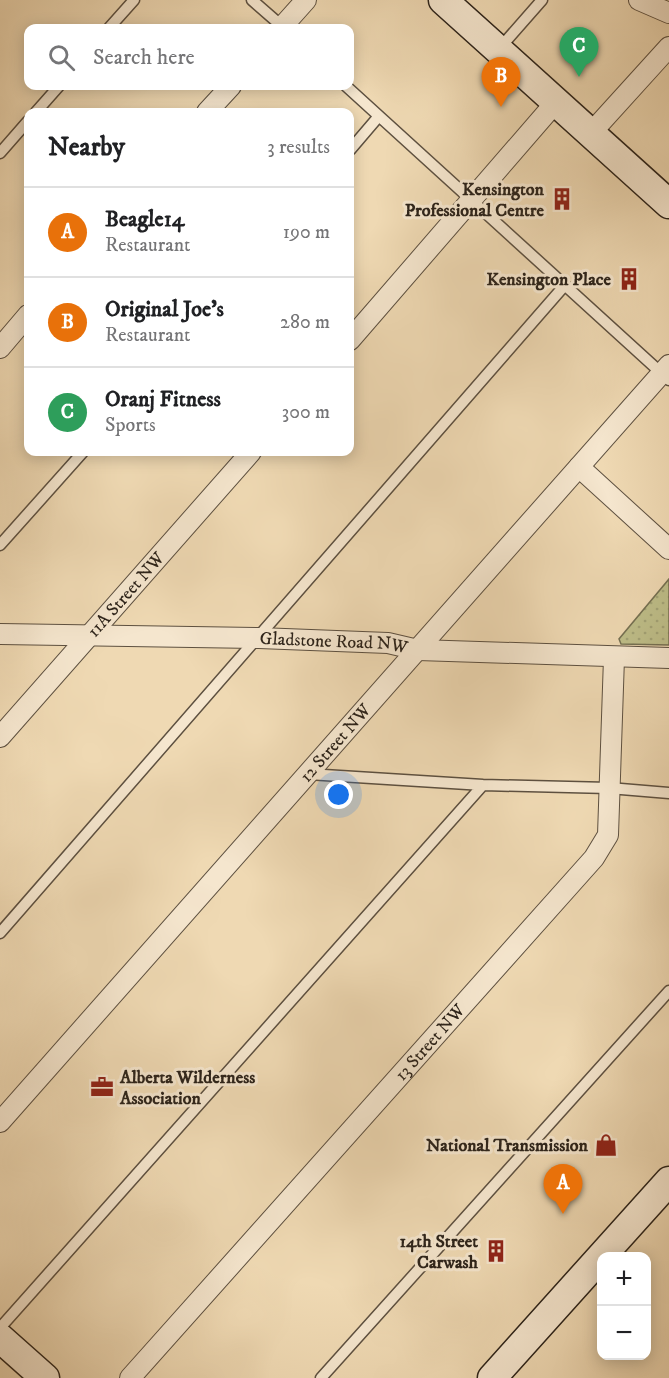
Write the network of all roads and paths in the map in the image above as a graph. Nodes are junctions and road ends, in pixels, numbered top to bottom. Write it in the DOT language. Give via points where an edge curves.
graph roads {
  1 [pos="134,0"];
  2 [pos="252,0"];
  3 [pos="306,0"];
  4 [pos="443,0"];
  5 [pos="542,0"];
  6 [pos="639,0"];
  7 [pos="669,14"];
  8 [pos="113,24"];
  9 [pos="278,24"];
  10 [pos="285,24"];
  11 [pos="669,47"];
  12 [pos="498,50"];
  13 [pos="55,90"];
  14 [pos="227,90"];
  15 [pos="351,90"];
  16 [pos="556,102"];
  17 [pos="40,108"];
  18 [pos="211,108"];
  19 [pos="380,116"];
  20 [pos="24,126"];
  21 [pos="591,133"];
  22 [pos="354,145"];
  23 [pos="0,153"];
  24 [pos="472,200"];
  25 [pos="669,204"];
  26 [pos="565,285"];
  27 [pos="24,320"];
  28 [pos="354,335"];
  29 [pos="0,348"];
  30 [pos="667,373"];
  31 [pos="79,456"];
  32 [pos="247,456"];
  33 [pos="579,467"];
  34 [pos="0,545"];
  35 [pos="669,549"];
  36 [pos="0,634"];
  37 [pos="88,637"];
  38 [pos="259,638"];
  39 [pos="418,650"];
  40 [pos="614,658"];
  41 [pos="669,658"];
  42 [pos="0,737"];
  43 [pos="308,774"];
  44 [pos="483,785"];
  45 [pos="609,788"];
  46 [pos="669,793"];
  47 [pos="0,933"];
  48 [pos="669,991"];
  49 [pos="0,1122"];
  50 [pos="669,1181"];
  51 [pos="0,1328"];
  52 [pos="0,1338"];
  53 [pos="45,1378"];
  54 [pos="130,1378"];
  55 [pos="321,1378"];
  56 [pos="492,1378"];
  1 -- 8 [label="lane"];
  2 -- 9 [label="lane"];
  3 -- 10 [label="street"];
  4 -- 12 [label="street"];
  5 -- 12 [label="lane"];
  6 -- 7 [label="street"];
  11 -- 21 [label="street"];
  12 -- 16 [label="street"];
  13 -- 17 [label="lane"];
  14 -- 18 [label="street"];
  15 -- 19 [label="lane"];
  16 -- 21 [label="street"];
  16 -- 24 [label="street"];
  19 -- 22 [label="lane"];
  19 -- 24 [label="lane"];
  20 -- 23 [label="lane"];
  21 -- 25 [label="street"];
  24 -- 26 [label="lane"];
  24 -- 28 [label="street"];
  26 -- 30 [label="lane"];
  26 -- 38 [label="lane"];
  27 -- 29 [label="street"];
  30 -- 33 [label="street, 12 Street NW"];
  31 -- 34 [label="lane"];
  32 -- 37 [label="street, 11A Street NW"];
  33 -- 35 [label="street"];
  33 -- 39 [label="street, 12 Street NW"];
  36 -- 37 [label="street, Gladstone Road NW"];
  37 -- 38 [label="street, Gladstone Road NW"];
  37 -- 42 [label="street, 11A Street NW"];
  38 -- 39 [label="street, Gladstone Road NW" via="388,643"];
  38 -- 47 [label="lane"];
  39 -- 40 [label="street, Gladstone Road NW"];
  39 -- 43 [label="street, 12 Street NW"];
  40 -- 41 [label="street, Gladstone Road NW"];
  40 -- 45 [label="street, 13 Street NW"];
  43 -- 44 [label="lane"];
  43 -- 49 [label="street, 12 Street NW"];
  44 -- 45 [label="lane"];
  44 -- 51 [label="lane"];
  45 -- 46 [label="lane"];
  45 -- 54 [label="street, 13 Street NW" via="608,835 594,858"];
  48 -- 55 [label="lane"];
  50 -- 56 [label="street"];
  52 -- 53 [label="street"];
}
